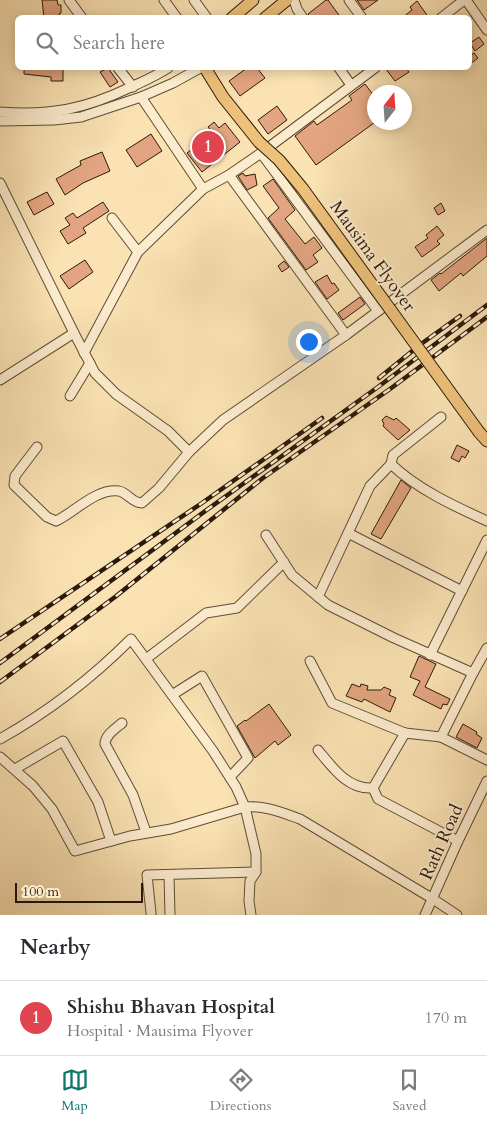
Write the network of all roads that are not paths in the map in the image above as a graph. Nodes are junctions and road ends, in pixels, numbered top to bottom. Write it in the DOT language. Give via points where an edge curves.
graph roads {
  1 [pos="69,0"];
  2 [pos="164,0"];
  3 [pos="194,0"];
  4 [pos="253,0"];
  5 [pos="287,0"];
  6 [pos="294,0"];
  7 [pos="349,0"];
  8 [pos="465,0"];
  9 [pos="80,15"];
  10 [pos="175,15"];
  11 [pos="205,15"];
  12 [pos="236,15"];
  13 [pos="269,15"];
  14 [pos="301,15"];
  15 [pos="360,15"];
  16 [pos="445,15"];
  17 [pos="487,30"];
  18 [pos="119,70"];
  19 [pos="165,70"];
  20 [pos="196,70"];
  21 [pos="206,70"];
  22 [pos="341,70"];
  23 [pos="372,70"];
  24 [pos="352,85"];
  25 [pos="132,87"];
  26 [pos="141,97"];
  27 [pos="0,112"];
  28 [pos="0,121"];
  29 [pos="260,147"];
  30 [pos="228,175"];
  31 [pos="0,183"];
  32 [pos="203,189"];
  33 [pos="112,218"];
  34 [pos="487,230"];
  35 [pos="138,252"];
  36 [pos="378,311"];
  37 [pos="74,333"];
  38 [pos="346,336"];
  39 [pos="84,353"];
  40 [pos="90,363"];
  41 [pos="0,380"];
  42 [pos="70,396"];
  43 [pos="441,417"];
  44 [pos="487,441"];
  45 [pos="37,446"];
  46 [pos="189,452"];
  47 [pos="391,464"];
  48 [pos="487,521"];
  49 [pos="348,533"];
  50 [pos="266,535"];
  51 [pos="487,540"];
  52 [pos="284,562"];
  53 [pos="462,591"];
  54 [pos="318,597"];
  55 [pos="487,648"];
  56 [pos="430,655"];
  57 [pos="146,659"];
  58 [pos="310,661"];
  59 [pos="473,673"];
  60 [pos="172,696"];
  61 [pos="122,723"];
  62 [pos="405,733"];
  63 [pos="441,737"];
  64 [pos="0,739"];
  65 [pos="318,750"];
  66 [pos="0,757"];
  67 [pos="487,760"];
  68 [pos="15,769"];
  69 [pos="230,777"];
  70 [pos="487,782"];
  71 [pos="374,788"];
  72 [pos="245,807"];
  73 [pos="146,832"];
  74 [pos="110,841"];
  75 [pos="458,841"];
  76 [pos="256,872"];
  77 [pos="169,875"];
  78 [pos="433,899"];
  79 [pos="151,913"];
  80 [pos="170,915"];
  81 [pos="251,915"];
  82 [pos="425,915"];
  83 [pos="456,915"];
  1 -- 9 [label="street"];
  2 -- 10 [label="street"];
  3 -- 11 [label="street"];
  4 -- 12 [label="main road"];
  5 -- 13 [label="main road"];
  6 -- 14 [label="street"];
  7 -- 15 [label="street"];
  8 -- 16 [label="street"];
  8 -- 17 [label="street"];
  18 -- 25 [label="street"];
  19 -- 25 [label="street"];
  20 -- 26 [label="street"];
  21 -- 29 [label="main road, Mausima Flyover"];
  22 -- 24 [label="street"];
  23 -- 24 [label="street"];
  24 -- 29 [label="street"];
  25 -- 27 [label="street" via="80,108"];
  26 -- 28 [label="street" via="81,117"];
  26 -- 32 [label="street"];
  29 -- 30 [label="street"];
  29 -- 36 [label="street"];
  29 -- 44 [label="main road, Mausima Flyover, bridge" via="279,160 303,189"];
  30 -- 32 [label="street"];
  30 -- 38 [label="street"];
  31 -- 37 [label="street"];
  32 -- 35 [label="street"];
  33 -- 35 [label="street"];
  34 -- 36 [label="street"];
  35 -- 39 [label="street"];
  36 -- 38 [label="street"];
  37 -- 39 [label="street"];
  37 -- 41 [label="street"];
  38 -- 46 [label="street" via="223,420"];
  39 -- 40 [label="street"];
  40 -- 42 [label="street"];
  40 -- 46 [label="street" via="95,373 116,394 168,431"];
  43 -- 47 [label="street" via="393,455"];
  45 -- 46 [label="street" via="15,476 14,486 47,517 56,521 96,496 115,491 142,503"];
  47 -- 48 [label="street" via="417,484"];
  47 -- 49 [label="street" via="370,486"];
  49 -- 53 [label="street"];
  49 -- 54 [label="street"];
  50 -- 52 [label="street"];
  51 -- 53 [label="street"];
  52 -- 54 [label="street" via="292,575"];
  52 -- 57 [label="street" via="237,608 206,613"];
  53 -- 56 [label="street"];
  54 -- 56 [label="street"];
  55 -- 59 [label="street"];
  56 -- 59 [label="street"];
  57 -- 60 [label="street"];
  57 -- 64 [label="street" via="131,639 101,669 53,706"];
  58 -- 62 [label="street" via="332,703"];
  59 -- 63 [label="street"];
  60 -- 69 [label="street"];
  60 -- 69 [label="street" via="202,676 248,758"];
  61 -- 73 [label="street" via="108,735 105,744 133,795"];
  62 -- 63 [label="street"];
  62 -- 71 [label="street"];
  63 -- 67 [label="street"];
  65 -- 71 [label="street" via="350,783"];
  66 -- 68 [label="street"];
  68 -- 74 [label="street" via="52,809 75,851"];
  68 -- 74 [label="street" via="63,740 98,802"];
  69 -- 72 [label="street"];
  70 -- 75 [label="street, Rath Road"];
  71 -- 75 [label="street" via="378,799"];
  72 -- 73 [label="street" via="171,829"];
  72 -- 76 [label="street" via="256,854"];
  72 -- 78 [label="street" via="269,809 300,819"];
  73 -- 74 [label="street"];
  75 -- 78 [label="street, Rath Road"];
  76 -- 77 [label="street"];
  76 -- 81 [label="street" via="250,881"];
  77 -- 79 [label="street" via="147,875"];
  77 -- 80 [label="street"];
  78 -- 82 [label="street, Rath Road"];
  78 -- 83 [label="street"];
}
